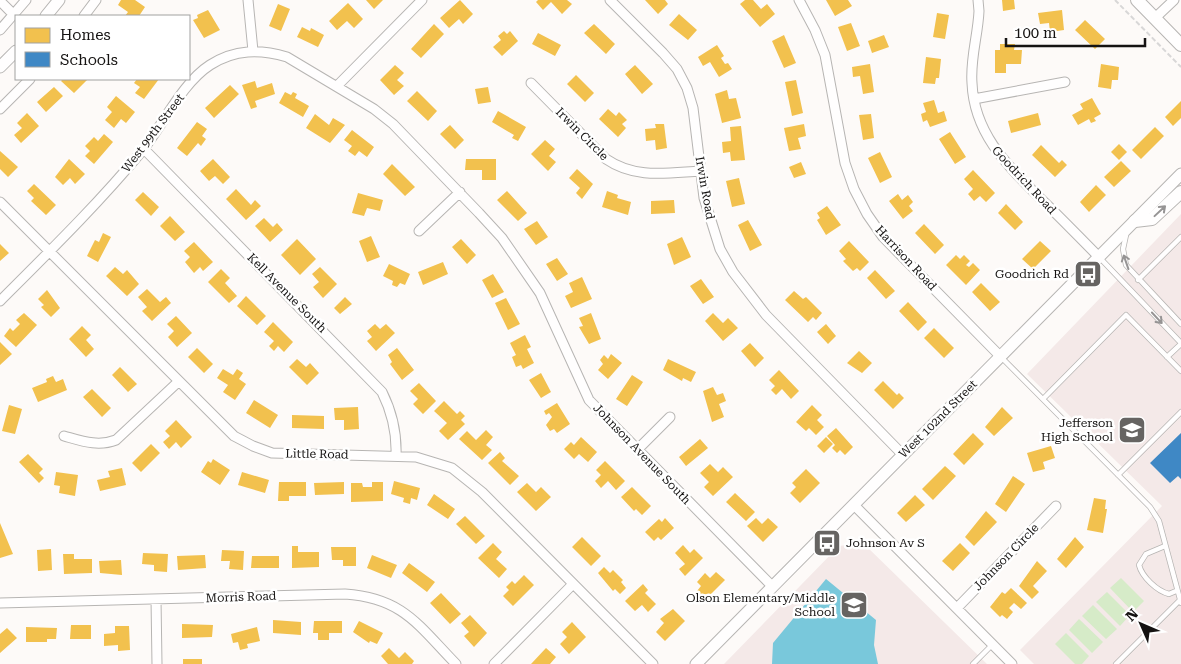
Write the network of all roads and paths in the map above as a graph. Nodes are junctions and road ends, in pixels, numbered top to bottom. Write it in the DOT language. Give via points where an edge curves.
graph roads {
  1 [pos="26,0"];
  2 [pos="59,0"];
  3 [pos="96,0"];
  4 [pos="248,0"];
  5 [pos="422,0"];
  6 [pos="610,0"];
  7 [pos="799,0"];
  8 [pos="978,0"];
  9 [pos="1115,0"];
  10 [pos="1137,0"];
  11 [pos="1174,0"];
  12 [pos="0,2"];
  13 [pos="14,15"];
  14 [pos="47,15"];
  15 [pos="85,15"];
  16 [pos="1155,18"];
  17 [pos="0,30"];
  18 [pos="1180,42"];
  19 [pos="252,51"];
  20 [pos="15,52"];
  21 [pos="0,67"];
  22 [pos="1181,67"];
  23 [pos="29,80"];
  24 [pos="1065,82"];
  25 [pos="531,83"];
  26 [pos="337,86"];
  27 [pos="974,99"];
  28 [pos="0,109"];
  29 [pos="144,149"];
  30 [pos="700,172"];
  31 [pos="1181,174"];
  32 [pos="460,192"];
  33 [pos="1181,192"];
  34 [pos="0,202"];
  35 [pos="1132,224"];
  36 [pos="419,231"];
  37 [pos="1181,237"];
  38 [pos="49,252"];
  39 [pos="1099,257"];
  40 [pos="1138,280"];
  41 [pos="0,301"];
  42 [pos="1181,324"];
  43 [pos="1181,344"];
  44 [pos="1000,356"];
  45 [pos="1167,357"];
  46 [pos="1181,371"];
  47 [pos="178,382"];
  48 [pos="1043,399"];
  49 [pos="1181,412"];
  50 [pos="670,417"];
  51 [pos="64,436"];
  52 [pos="636,450"];
  53 [pos="903,455"];
  54 [pos="396,456"];
  55 [pos="1118,475"];
  56 [pos="854,505"];
  57 [pos="1056,506"];
  58 [pos="1165,546"];
  59 [pos="573,584"];
  60 [pos="773,587"];
  61 [pos="1176,591"];
  62 [pos="156,600"];
  63 [pos="1180,602"];
  64 [pos="0,604"];
  65 [pos="957,608"];
  66 [pos="992,645"];
  67 [pos="157,664"];
  68 [pos="456,664"];
  69 [pos="494,664"];
  70 [pos="653,664"];
  71 [pos="696,664"];
  72 [pos="973,664"];
  73 [pos="1012,664"];
  74 [pos="1116,664"];
  1 -- 13 [label="street"];
  2 -- 14 [label="street"];
  3 -- 15 [label="street"];
  4 -- 19 [label="street"];
  5 -- 26 [label="street"];
  6 -- 30 [label="street, Irwin Road" via="663,53 687,88 694,115"];
  7 -- 44 [label="street, Harrison Road" via="825,55 845,163 867,214 883,237"];
  8 -- 27 [label="street, Goodrich Road" via="980,11 972,82"];
  9 -- 22 [label="path"];
  10 -- 16 [label="main road"];
  11 -- 16 [label="street"];
  12 -- 13 [label="street"];
  13 -- 17 [label="street"];
  16 -- 18 [label="main road"];
  19 -- 26 [label="street, West 99th Street" via="287,57"];
  19 -- 29 [label="street, West 99th Street" via="223,58 196,77"];
  20 -- 21 [label="street"];
  23 -- 28 [label="street"];
  24 -- 27 [label="street"];
  25 -- 30 [label="street, Irwin Circle" via="606,159 617,166 641,174"];
  26 -- 32 [label="street, Johnson Avenue South" via="393,124"];
  27 -- 39 [label="street, Goodrich Road" via="981,126 1006,164"];
  29 -- 38 [label="street, West 99th Street"];
  29 -- 54 [label="street, Kell Avenue South" via="370,377 390,408 396,434"];
  30 -- 53 [label="street, Irwin Road" via="720,249 748,294"];
  31 -- 35 [label="street, West 102nd Street"];
  32 -- 36 [label="street"];
  32 -- 52 [label="street, Johnson Avenue South" via="502,238 540,293 589,400"];
  35 -- 33 [label="main road, one-way" via="1152,219"];
  34 -- 38 [label="street, Little Road"];
  35 -- 39 [label="street, West 102nd Street"];
  40 -- 35 [label="lane, one-way" via="1124,261 1124,242"];
  37 -- 40 [label="lane"];
  38 -- 41 [label="street, West 99th Street"];
  38 -- 47 [label="street, Little Road"];
  39 -- 43 [label="lane, one-way"];
  39 -- 44 [label="street, West 102nd Street"];
  40 -- 42 [label="lane"];
  43 -- 45 [label="lane"];
  44 -- 48 [label="lane"];
  44 -- 53 [label="street, West 102nd Street"];
  45 -- 46 [label="lane"];
  45 -- 48 [label="lane" via="1126,315"];
  47 -- 51 [label="street" via="116,440 96,444"];
  47 -- 54 [label="street, Little Road" via="234,436 272,453"];
  48 -- 55 [label="lane"];
  49 -- 55 [label="lane"];
  50 -- 52 [label="street"];
  52 -- 60 [label="street, Johnson Avenue South"];
  53 -- 56 [label="street, West 102nd Street"];
  54 -- 59 [label="street, Little Road" via="434,461 468,479"];
  55 -- 58 [label="lane" via="1150,507 1159,521"];
  56 -- 60 [label="street, West 102nd Street"];
  56 -- 65 [label="street"];
  57 -- 65 [label="street, Johnson Circle"];
  58 -- 61 [label="lane"];
  58 -- 61 [label="lane" via="1146,554 1139,565 1144,575 1160,590 1169,594"];
  59 -- 69 [label="street"];
  59 -- 70 [label="street, Little Road"];
  60 -- 71 [label="street, West 102nd Street"];
  61 -- 63 [label="lane"];
  62 -- 64 [label="street, Morris Road"];
  62 -- 67 [label="street"];
  62 -- 68 [label="street, Morris Road" via="364,595 400,609"];
  63 -- 74 [label="lane"];
  65 -- 66 [label="street"];
  66 -- 72 [label="lane"];
  66 -- 73 [label="street"];
}
